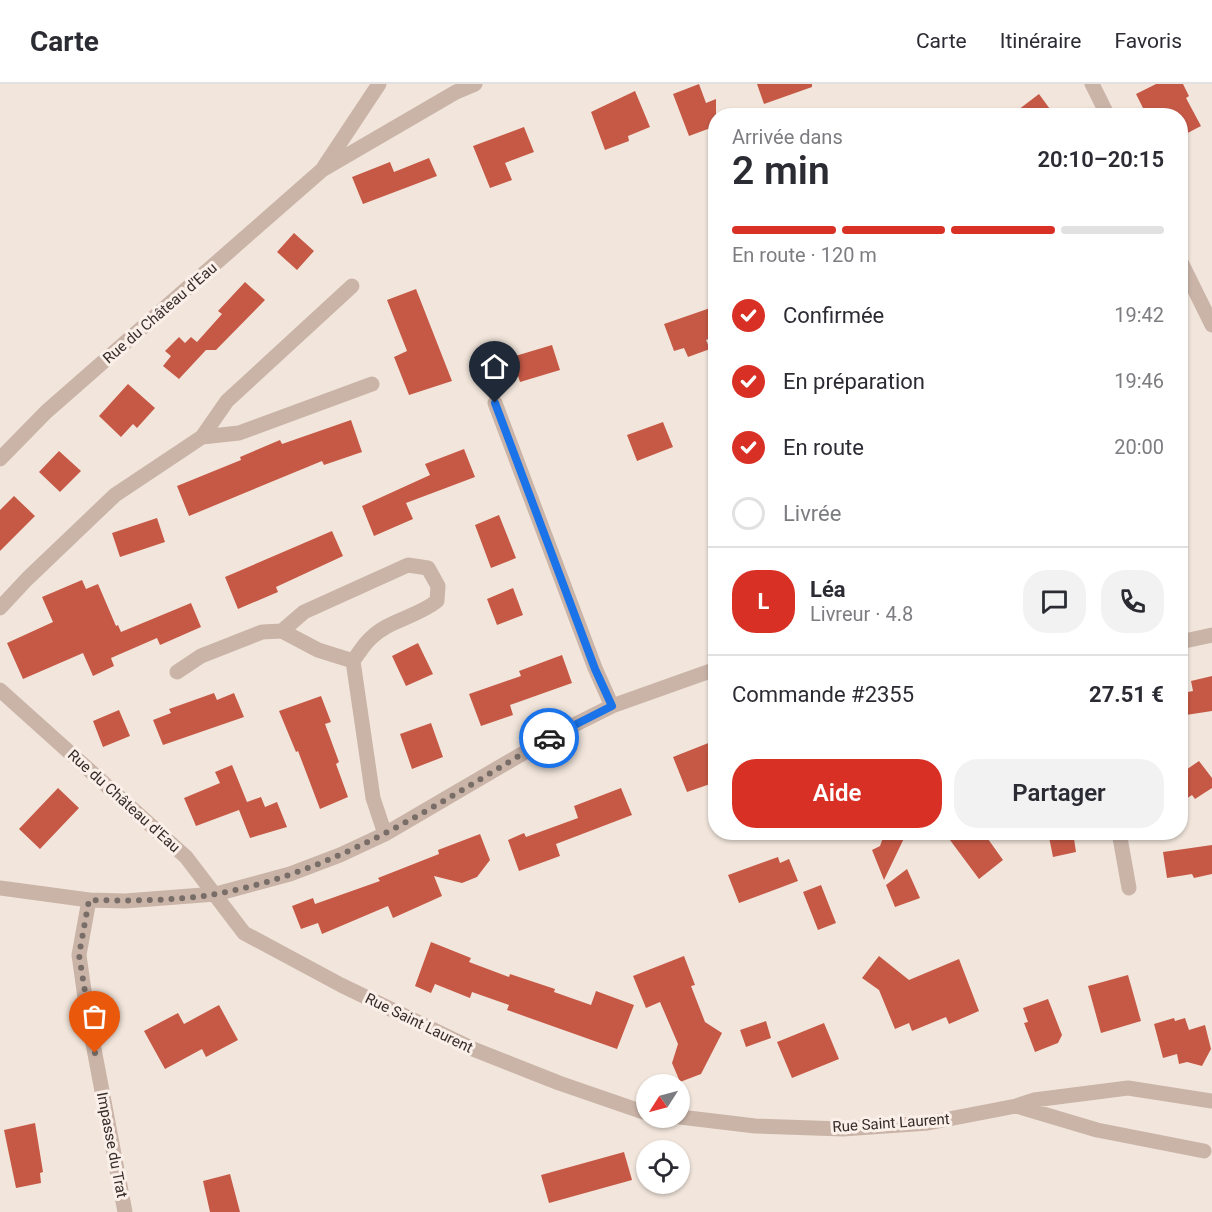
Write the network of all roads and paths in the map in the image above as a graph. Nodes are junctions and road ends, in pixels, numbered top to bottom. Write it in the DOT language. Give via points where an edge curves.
graph roads {
  1 [pos="378,84"];
  2 [pos="475,84"];
  3 [pos="1092,84"];
  4 [pos="1104,108"];
  5 [pos="322,170"];
  6 [pos="1188,276"];
  7 [pos="352,286"];
  8 [pos="1212,325"];
  9 [pos="372,384"];
  10 [pos="495,403"];
  11 [pos="202,437"];
  12 [pos="0,459"];
  13 [pos="0,609"];
  14 [pos="282,631"];
  15 [pos="1212,635"];
  16 [pos="1188,640"];
  17 [pos="353,661"];
  18 [pos="177,672"];
  19 [pos="708,672"];
  20 [pos="0,690"];
  21 [pos="612,706"];
  22 [pos="385,834"];
  23 [pos="1120,840"];
  24 [pos="0,888"];
  25 [pos="1129,888"];
  26 [pos="216,894"];
  27 [pos="89,900"];
  28 [pos="1212,1101"];
  29 [pos="1016,1107"];
  30 [pos="636,1110"];
  31 [pos="690,1118"];
  32 [pos="1204,1151"];
  33 [pos="125,1212"];
  1 -- 5 [label="street, Rue du Château d'Eau"];
  2 -- 5 [label="street, Rue du Château d'Eau"];
  3 -- 4 [label="street"];
  5 -- 12 [label="street, Rue du Château d'Eau" via="46,412"];
  6 -- 8 [label="street"];
  7 -- 11 [label="street" via="227,401"];
  9 -- 11 [label="street" via="239,432"];
  10 -- 21 [label="street"];
  11 -- 13 [label="street" via="115,495 41,564"];
  14 -- 17 [label="street" via="318,650"];
  14 -- 17 [label="street" via="303,612 408,565 428,568 438,586 437,601 371,638"];
  14 -- 18 [label="street" via="262,633 201,656"];
  15 -- 16 [label="street"];
  17 -- 22 [label="street" via="373,798"];
  19 -- 21 [label="street"];
  20 -- 26 [label="street, Rue du Château d'Eau" via="186,857"];
  21 -- 22 [label="street" via="556,734"];
  22 -- 26 [label="street" via="290,874"];
  23 -- 25 [label="street"];
  24 -- 27 [label="street"];
  26 -- 27 [label="street"];
  26 -- 30 [label="street, Rue Saint Laurent" via="244,933 341,985 473,1049"];
  27 -- 33 [label="street, Impasse du Trat" via="79,955"];
  28 -- 29 [label="street" via="1128,1088 1034,1100"];
  29 -- 31 [label="street, Rue Saint Laurent" via="928,1123 843,1129 754,1126"];
  29 -- 32 [label="street, Rue Saint Laurent" via="1097,1130"];
}
